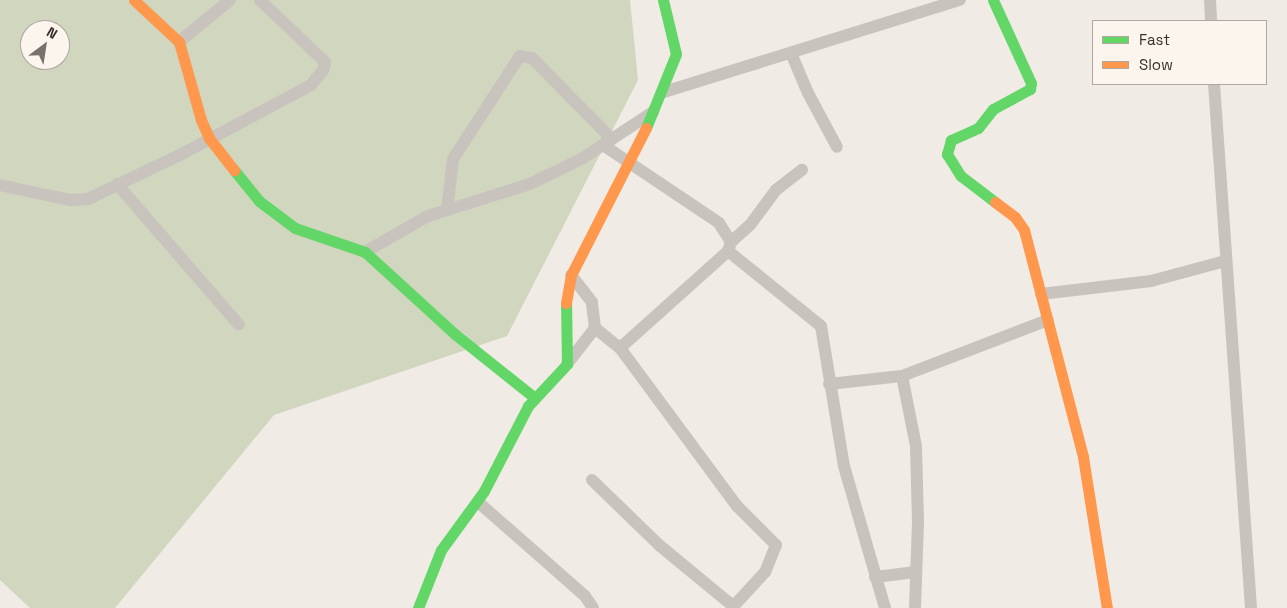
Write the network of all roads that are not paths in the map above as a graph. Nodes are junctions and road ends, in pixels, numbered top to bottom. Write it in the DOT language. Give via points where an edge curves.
graph roads {
  1 [pos="134,0"];
  2 [pos="230,0"];
  3 [pos="260,0"];
  4 [pos="663,0"];
  5 [pos="960,0"];
  6 [pos="993,0"];
  7 [pos="1210,0"];
  8 [pos="1211,20"];
  9 [pos="179,42"];
  10 [pos="791,53"];
  11 [pos="1214,85"];
  12 [pos="664,92"];
  13 [pos="655,111"];
  14 [pos="210,138"];
  15 [pos="607,142"];
  16 [pos="836,147"];
  17 [pos="630,163"];
  18 [pos="802,170"];
  19 [pos="117,184"];
  20 [pos="0,185"];
  21 [pos="446,210"];
  22 [pos="730,247"];
  23 [pos="365,252"];
  24 [pos="1225,261"];
  25 [pos="571,275"];
  26 [pos="1041,294"];
  27 [pos="1048,320"];
  28 [pos="239,325"];
  29 [pos="595,328"];
  30 [pos="620,348"];
  31 [pos="567,364"];
  32 [pos="902,376"];
  33 [pos="829,384"];
  34 [pos="535,398"];
  35 [pos="592,480"];
  36 [pos="478,502"];
  37 [pos="916,572"];
  38 [pos="875,577"];
  39 [pos="732,607"];
  40 [pos="418,608"];
  41 [pos="593,608"];
  42 [pos="885,608"];
  43 [pos="915,608"];
  44 [pos="1107,608"];
  45 [pos="1251,608"];
  1 -- 9 [label="street"];
  2 -- 9 [label="street"];
  3 -- 14 [label="street" via="321,56 325,62 323,70 311,85"];
  4 -- 12 [label="street" via="676,54"];
  5 -- 10 [label="street"];
  6 -- 26 [label="street" via="1031,83 1030,89 993,108 978,128 951,140 947,154 961,176 1021,223"];
  7 -- 8 [label="street"];
  9 -- 14 [label="street" via="201,120"];
  10 -- 12 [label="street"];
  10 -- 16 [label="street"];
  11 -- 24 [label="street"];
  12 -- 13 [label="street"];
  13 -- 15 [label="street"];
  13 -- 17 [label="street"];
  14 -- 19 [label="street"];
  14 -- 23 [label="street" via="259,201 276,216 294,228"];
  15 -- 17 [label="street"];
  15 -- 21 [label="street" via="530,184"];
  15 -- 21 [label="street" via="532,58 520,56 453,159"];
  17 -- 22 [label="street" via="719,223"];
  17 -- 25 [label="street"];
  18 -- 22 [label="street" via="776,190"];
  19 -- 20 [label="street" via="88,199 70,200"];
  19 -- 28 [label="street"];
  21 -- 23 [label="street" via="428,216"];
  22 -- 30 [label="street"];
  22 -- 33 [label="street" via="821,326"];
  23 -- 34 [label="street" via="456,335"];
  24 -- 26 [label="street" via="1151,281"];
  24 -- 45 [label="street"];
  25 -- 29 [label="street" via="592,302"];
  25 -- 31 [label="street" via="566,293"];
  26 -- 27 [label="street"];
  27 -- 32 [label="street"];
  27 -- 44 [label="street" via="1083,457"];
  29 -- 30 [label="street"];
  29 -- 31 [label="street"];
  30 -- 39 [label="street" via="737,506 776,545 764,572"];
  31 -- 34 [label="street"];
  32 -- 33 [label="street"];
  32 -- 37 [label="street" via="916,446"];
  33 -- 38 [label="street" via="844,466"];
  34 -- 36 [label="street"];
  35 -- 39 [label="street"];
  36 -- 40 [label="street" via="440,550"];
  36 -- 41 [label="street" via="585,596"];
  37 -- 38 [label="street"];
  37 -- 43 [label="street"];
  38 -- 42 [label="street"];
}
